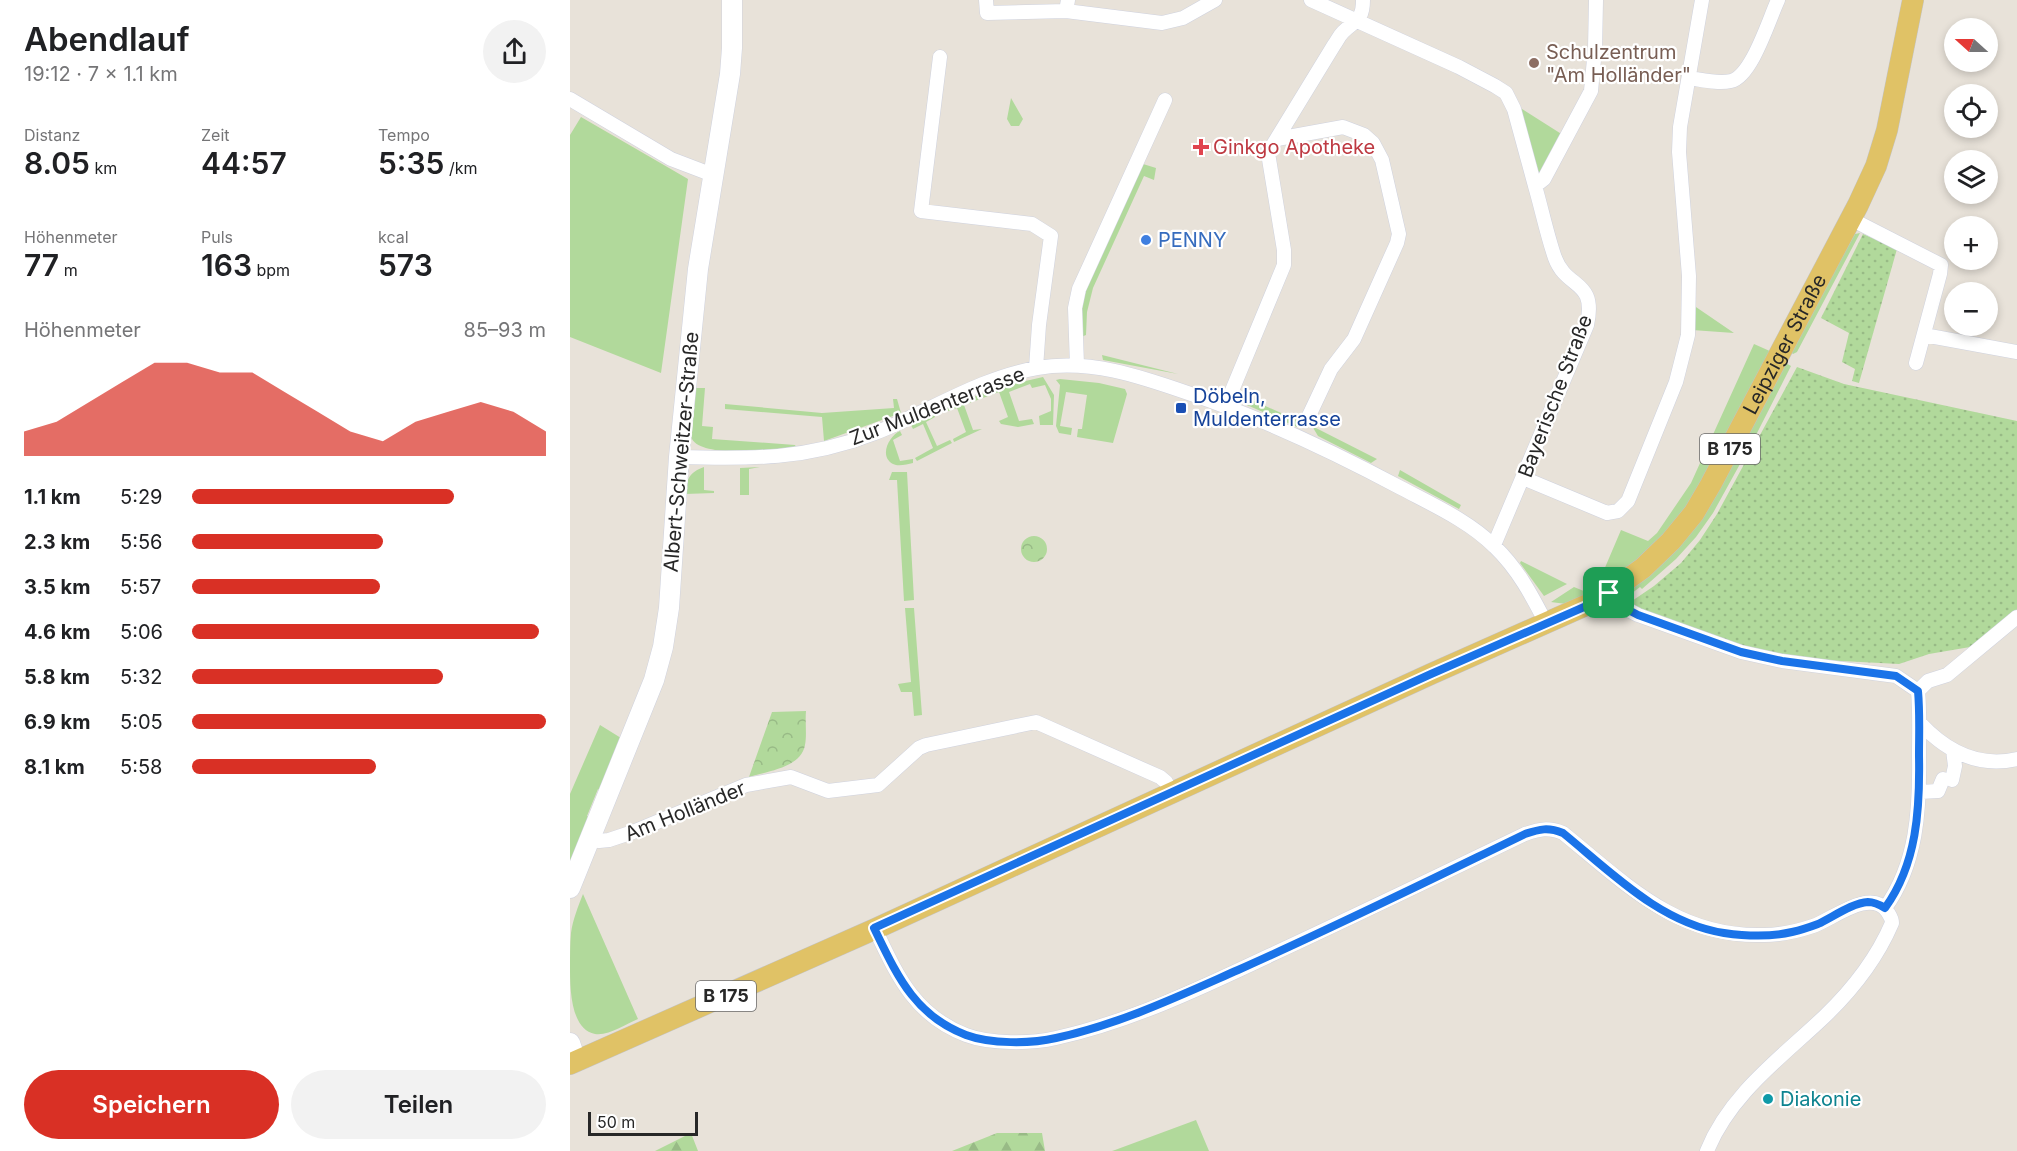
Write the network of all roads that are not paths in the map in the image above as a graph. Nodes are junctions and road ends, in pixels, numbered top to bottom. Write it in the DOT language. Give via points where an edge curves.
graph roads {
  1 [pos="732,0"];
  2 [pos="1311,0"];
  3 [pos="1363,0"];
  4 [pos="1596,0"];
  5 [pos="1702,0"];
  6 [pos="1778,0"];
  7 [pos="1913,0"];
  8 [pos="1211,3"];
  9 [pos="1067,6"];
  10 [pos="986,7"];
  11 [pos="1358,21"];
  12 [pos="940,57"];
  13 [pos="1689,78"];
  14 [pos="570,99"];
  15 [pos="1165,100"];
  16 [pos="1277,139"];
  17 [pos="713,175"];
  18 [pos="1535,186"];
  19 [pos="1851,219"];
  20 [pos="1924,335"];
  21 [pos="2017,352"];
  22 [pos="1916,363"];
  23 [pos="1077,365"];
  24 [pos="1036,368"];
  25 [pos="1226,405"];
  26 [pos="1307,420"];
  27 [pos="679,457"];
  28 [pos="1523,478"];
  29 [pos="1494,545"];
  30 [pos="1609,593"];
  31 [pos="2017,617"];
  32 [pos="1546,623"];
  33 [pos="1918,691"];
  34 [pos="1920,723"];
  35 [pos="1953,750"];
  36 [pos="2017,759"];
  37 [pos="1171,792"];
  38 [pos="1920,792"];
  39 [pos="590,838"];
  40 [pos="570,888"];
  41 [pos="1885,908"];
  42 [pos="874,928"];
  43 [pos="572,1056"];
  44 [pos="1707,1151"];
  1 -- 17 [label="street, Albert-Schweitzer-Straße" via="730,74"];
  2 -- 11 [label="street, Bayerische Straße"];
  3 -- 11 [label="street"];
  4 -- 18 [label="street" via="1591,91 1544,179"];
  5 -- 13 [label="street"];
  6 -- 13 [label="street" via="1743,74 1721,82"];
  7 -- 19 [label="main road, Leipziger Straße / B 175" via="1887,130 1876,166"];
  8 -- 9 [label="street" via="1183,18 1162,23"];
  9 -- 10 [label="street"];
  11 -- 16 [label="street" via="1343,31"];
  11 -- 18 [label="street, Bayerische Straße" via="1495,86 1510,99"];
  12 -- 24 [label="street" via="921,211 1032,224 1051,236"];
  13 -- 28 [label="street" via="1679,152 1689,276 1688,335 1676,382 1628,501 1618,511 1607,513"];
  14 -- 17 [label="street" via="671,159"];
  15 -- 23 [label="street" via="1079,289"];
  16 -- 25 [label="street" via="1268,153 1284,265"];
  16 -- 26 [label="street" via="1343,127 1364,135 1382,160 1399,234 1354,339 1331,369"];
  17 -- 27 [label="street, Albert-Schweitzer-Straße" via="698,269"];
  18 -- 28 [label="street, Bayerische Straße" via="1556,261 1584,290 1590,308 1587,325"];
  19 -- 20 [label="street" via="1941,265"];
  19 -- 30 [label="main road, Leipziger Straße / B 175" via="1694,513 1644,568"];
  20 -- 21 [label="street"];
  20 -- 22 [label="street"];
  23 -- 24 [label="street, Zur Muldenterrasse"];
  23 -- 25 [label="street, Zur Muldenterrasse" via="1140,376"];
  24 -- 27 [label="street, Zur Muldenterrasse" via="954,396 873,434 809,453 765,458"];
  25 -- 29 [label="street, Zur Muldenterrasse" via="1300,436 1378,476 1453,516"];
  27 -- 39 [label="street, Albert-Schweitzer-Straße" via="663,647 650,691"];
  28 -- 29 [label="street, Bayerische Straße"];
  29 -- 32 [label="street, Zur Muldenterrasse" via="1523,580"];
  30 -- 32 [label="main road, Leipziger Straße / B 175"];
  30 -- 33 [label="street" via="1619,605 1638,615 1741,652 1896,676"];
  31 -- 33 [label="street" via="1947,675 1928,681"];
  32 -- 37 [label="main road, Leipziger Straße / B 175"];
  33 -- 34 [label="street"];
  34 -- 35 [label="street"];
  34 -- 38 [label="street"];
  35 -- 36 [label="street" via="1983,759"];
  35 -- 38 [label="street" via="1955,766 1948,780 1938,791"];
  37 -- 39 [label="street, Am Holländer" via="1161,777 1036,722 919,748 878,785 828,791 791,777 746,785 633,832 609,840"];
  37 -- 42 [label="main road, Leipziger Straße / B 175"];
  38 -- 41 [label="street" via="1906,867"];
  39 -- 40 [label="street, Albert-Schweitzer-Straße"];
  41 -- 42 [label="street" via="1869,902 1860,904 1790,933 1724,933 1696,926 1655,906 1563,833 1543,828 1162,1004 1054,1039 1016,1041 991,1041 967,1035 931,1014 909,994"];
  41 -- 44 [label="street" via="1892,923 1878,953 1826,1015 1738,1100"];
  42 -- 43 [label="main road, Leipziger Straße / B 175"];
}
